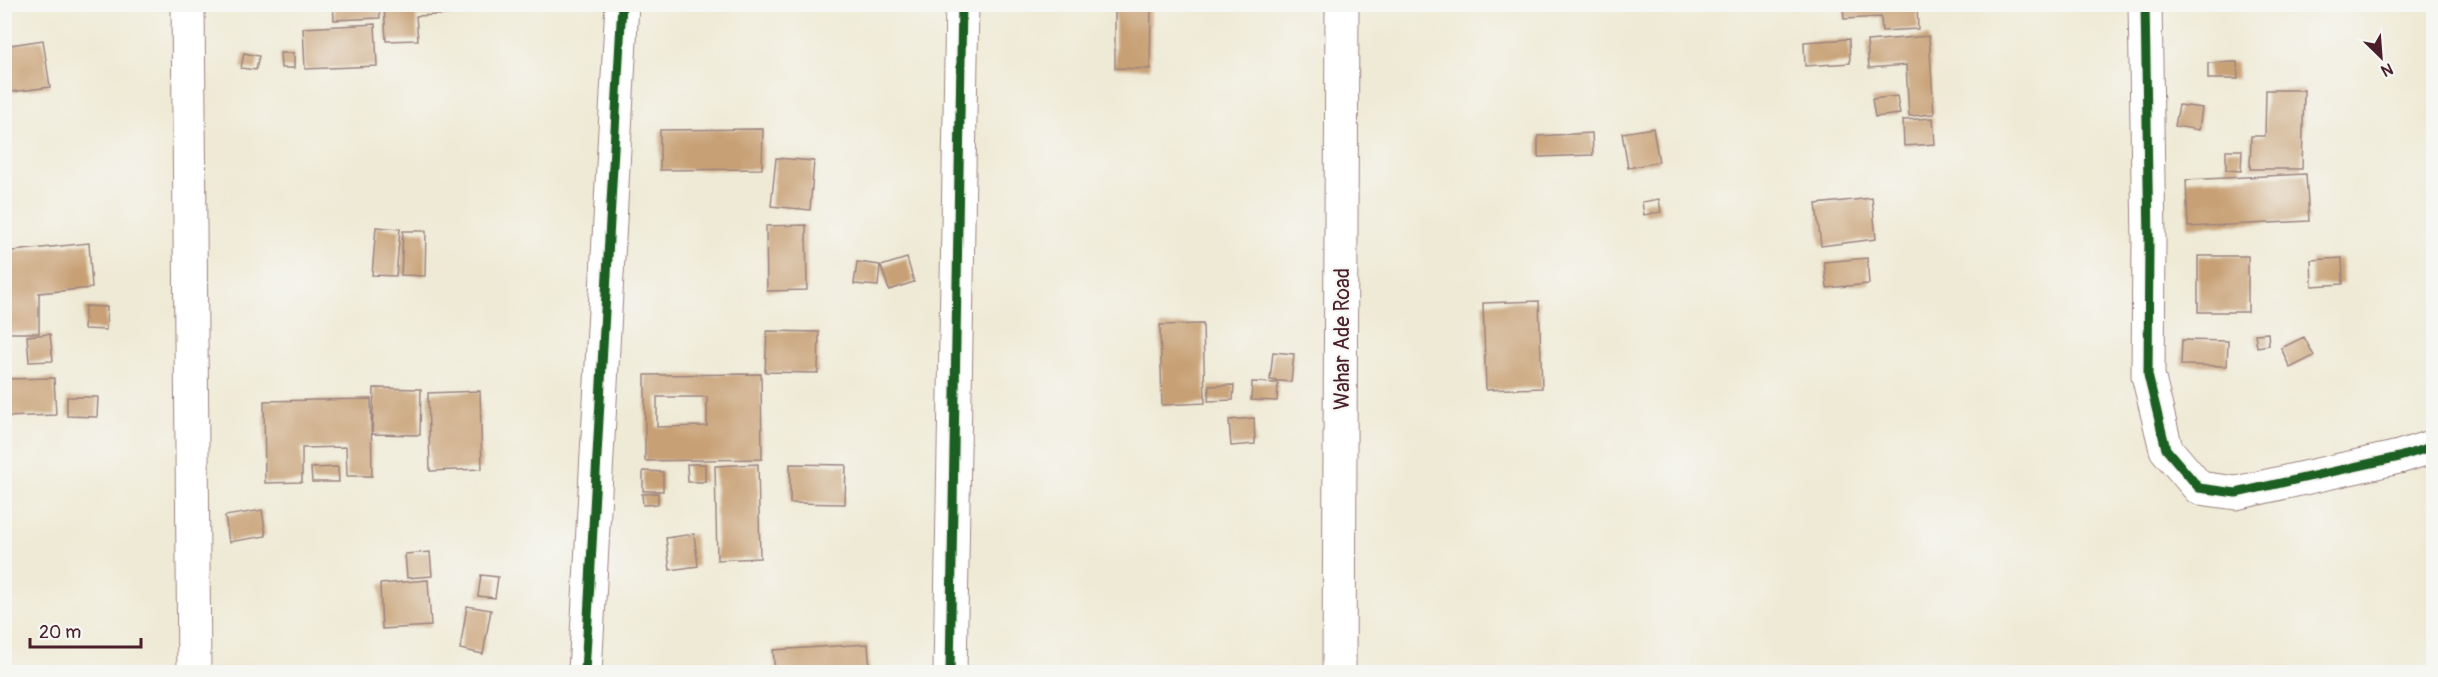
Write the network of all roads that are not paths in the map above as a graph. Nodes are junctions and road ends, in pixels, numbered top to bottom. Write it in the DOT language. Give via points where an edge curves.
graph roads {
  1 [pos="188,4"];
  2 [pos="622,4"];
  3 [pos="962,4"];
  4 [pos="1342,4"];
  5 [pos="2145,4"];
  6 [pos="2433,446"];
  7 [pos="194,672"];
  8 [pos="585,672"];
  9 [pos="950,672"];
  10 [pos="1339,672"];
  1 -- 7 [label="street"];
  2 -- 8 [label="street"];
  3 -- 9 [label="street"];
  4 -- 10 [label="street, Wahar Ade Road"];
  5 -- 6 [label="street" via="2148,375 2166,449 2199,488 2236,493"];
}
